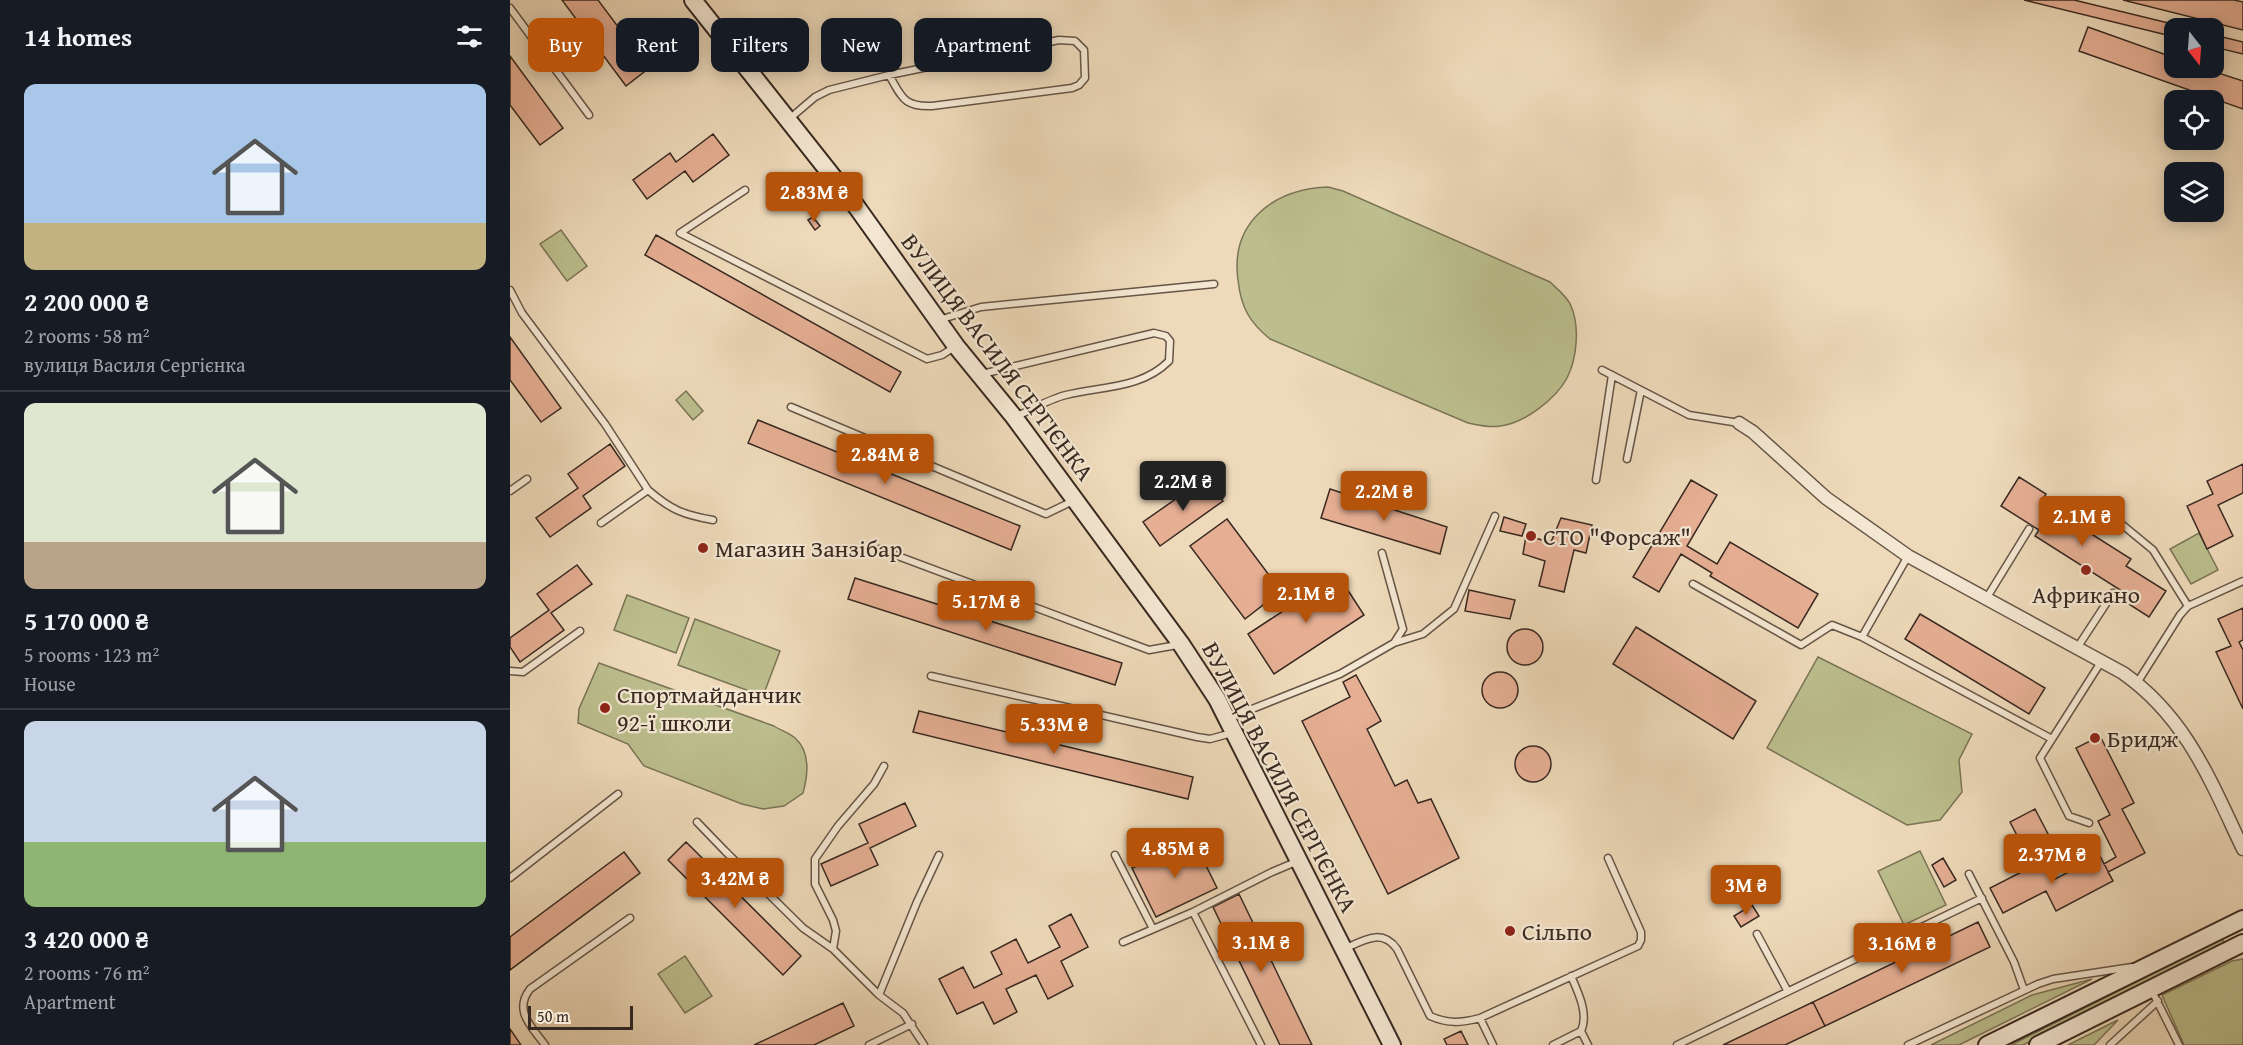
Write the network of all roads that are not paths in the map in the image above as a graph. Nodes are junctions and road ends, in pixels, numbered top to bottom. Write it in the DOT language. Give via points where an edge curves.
graph roads {
  1 [pos="693,0"];
  2 [pos="510,8"];
  3 [pos="889,75"];
  4 [pos="589,115"];
  5 [pos="788,121"];
  6 [pos="745,190"];
  7 [pos="1214,284"];
  8 [pos="510,290"];
  9 [pos="938,320"];
  10 [pos="956,346"];
  11 [pos="1602,370"];
  12 [pos="981,374"];
  13 [pos="1612,375"];
  14 [pos="1641,390"];
  15 [pos="791,407"];
  16 [pos="1014,417"];
  17 [pos="1739,423"];
  18 [pos="1627,459"];
  19 [pos="527,479"];
  20 [pos="1596,480"];
  21 [pos="648,490"];
  22 [pos="510,491"];
  23 [pos="1075,500"];
  24 [pos="2102,508"];
  25 [pos="1495,516"];
  26 [pos="712,520"];
  27 [pos="601,523"];
  28 [pos="2029,529"];
  29 [pos="879,549"];
  30 [pos="1382,554"];
  31 [pos="1908,556"];
  32 [pos="2243,581"];
  33 [pos="1693,584"];
  34 [pos="2113,593"];
  35 [pos="1985,599"];
  36 [pos="2188,606"];
  37 [pos="580,631"];
  38 [pos="1862,637"];
  39 [pos="1394,643"];
  40 [pos="1181,644"];
  41 [pos="2076,648"];
  42 [pos="2101,662"];
  43 [pos="510,670"];
  44 [pos="931,676"];
  45 [pos="2137,683"];
  46 [pos="1230,726"];
  47 [pos="2052,739"];
  48 [pos="884,766"];
  49 [pos="618,794"];
  50 [pos="697,822"];
  51 [pos="2089,823"];
  52 [pos="2243,849"];
  53 [pos="939,855"];
  54 [pos="1115,855"];
  55 [pos="1608,858"];
  56 [pos="1299,861"];
  57 [pos="1970,874"];
  58 [pos="510,878"];
  59 [pos="1982,898"];
  60 [pos="1193,912"];
  61 [pos="630,918"];
  62 [pos="2243,919"];
  63 [pos="1153,929"];
  64 [pos="1757,934"];
  65 [pos="1123,942"];
  66 [pos="2243,943"];
  67 [pos="833,949"];
  68 [pos="1344,950"];
  69 [pos="2151,964"];
  70 [pos="1571,976"];
  71 [pos="1787,990"];
  72 [pos="2024,990"];
  73 [pos="879,995"];
  74 [pos="2154,995"];
  75 [pos="1480,1018"];
  76 [pos="912,1024"];
  77 [pos="1581,1031"];
  78 [pos="545,1045"];
  79 [pos="869,1045"];
  80 [pos="924,1045"];
  81 [pos="1261,1045"];
  82 [pos="1392,1045"];
  83 [pos="1493,1045"];
  84 [pos="1553,1045"];
  85 [pos="1588,1045"];
  86 [pos="1677,1045"];
  87 [pos="1908,1045"];
  88 [pos="1987,1045"];
  89 [pos="2038,1045"];
  90 [pos="2110,1045"];
  91 [pos="2180,1045"];
  1 -- 5 [label="main road, ВУЛИЦЯ ВАСИЛЯ СЕРГІЄНКА"];
  2 -- 4 [label="lane"];
  3 -- 3 [label="lane" via="1059,40 1075,41 1084,50 1085,78 1072,88 917,107 904,101"];
  3 -- 5 [label="lane" via="830,90 815,97"];
  5 -- 9 [label="main road, ВУЛИЦЯ ВАСИЛЯ СЕРГІЄНКА" via="856,206"];
  6 -- 10 [label="lane" via="680,233 927,359 942,356"];
  7 -- 9 [label="lane" via="981,307"];
  8 -- 21 [label="lane" via="522,313 605,424"];
  9 -- 10 [label="main road, ВУЛИЦЯ ВАСИЛЯ СЕРГІЄНКА"];
  10 -- 12 [label="main road, ВУЛИЦЯ ВАСИЛЯ СЕРГІЄНКА"];
  11 -- 13 [label="lane"];
  12 -- 16 [label="main road, ВУЛИЦЯ ВАСИЛЯ СЕРГІЄНКА"];
  12 -- 16 [label="lane" via="1154,333 1170,341 1169,361 1160,371 1133,383 1064,395"];
  13 -- 14 [label="lane"];
  13 -- 20 [label="lane"];
  14 -- 17 [label="lane" via="1689,415"];
  14 -- 18 [label="lane"];
  15 -- 23 [label="lane" via="1046,514"];
  16 -- 23 [label="main road, ВУЛИЦЯ ВАСИЛЯ СЕРГІЄНКА"];
  17 -- 31 [label="street" via="1826,498"];
  19 -- 22 [label="lane"];
  21 -- 26 [label="lane" via="669,508"];
  21 -- 27 [label="lane"];
  23 -- 40 [label="main road, ВУЛИЦЯ ВАСИЛЯ СЕРГІЄНКА"];
  24 -- 36 [label="lane" via="2153,550"];
  25 -- 39 [label="lane" via="1454,609 1423,634"];
  28 -- 35 [label="lane"];
  29 -- 40 [label="lane" via="1149,650"];
  30 -- 39 [label="lane" via="1403,629"];
  31 -- 35 [label="street"];
  31 -- 38 [label="lane"];
  32 -- 36 [label="lane"];
  33 -- 38 [label="lane" via="1802,645 1832,625"];
  34 -- 41 [label="lane"];
  35 -- 41 [label="street"];
  36 -- 45 [label="lane"];
  37 -- 43 [label="lane" via="523,672"];
  38 -- 47 [label="lane"];
  39 -- 46 [label="lane" via="1340,674"];
  40 -- 46 [label="main road, ВУЛИЦЯ ВАСИЛЯ СЕРГІЄНКА"];
  41 -- 42 [label="street"];
  42 -- 45 [label="street"];
  42 -- 47 [label="lane"];
  44 -- 46 [label="lane" via="1197,737 1210,739"];
  45 -- 52 [label="street" via="2173,718 2192,746"];
  46 -- 56 [label="main road, ВУЛИЦЯ ВАСИЛЯ СЕРГІЄНКА"];
  47 -- 51 [label="lane" via="2040,758 2069,816"];
  48 -- 67 [label="lane" via="815,859 815,884 836,931"];
  49 -- 58 [label="lane"];
  50 -- 67 [label="lane" via="804,928"];
  53 -- 73 [label="lane"];
  54 -- 63 [label="lane"];
  55 -- 70 [label="lane" via="1641,940 1633,949"];
  56 -- 60 [label="lane"];
  56 -- 68 [label="main road, ВУЛИЦЯ ВАСИЛЯ СЕРГІЄНКА"];
  57 -- 59 [label="lane"];
  59 -- 71 [label="lane"];
  59 -- 72 [label="lane"];
  60 -- 63 [label="lane"];
  60 -- 81 [label="lane"];
  61 -- 78 [label="lane" via="524,997 524,1014"];
  62 -- 69 [label="main road"];
  63 -- 65 [label="lane"];
  64 -- 71 [label="lane"];
  66 -- 74 [label="main road"];
  67 -- 73 [label="lane"];
  68 -- 75 [label="lane" via="1362,941 1384,937 1391,940 1430,1016 1449,1023"];
  68 -- 82 [label="main road, ВУЛИЦЯ ВАСИЛЯ СЕРГІЄНКА"];
  69 -- 72 [label="lane" via="2053,979"];
  69 -- 88 [label="main road"];
  70 -- 75 [label="lane"];
  70 -- 77 [label="lane" via="1581,999"];
  71 -- 86 [label="lane"];
  72 -- 87 [label="lane"];
  73 -- 76 [label="lane"];
  74 -- 89 [label="main road"];
  74 -- 90 [label="lane"];
  74 -- 91 [label="lane"];
  75 -- 83 [label="lane"];
  76 -- 79 [label="lane"];
  76 -- 80 [label="lane"];
  77 -- 84 [label="lane"];
  77 -- 85 [label="lane"];
}
